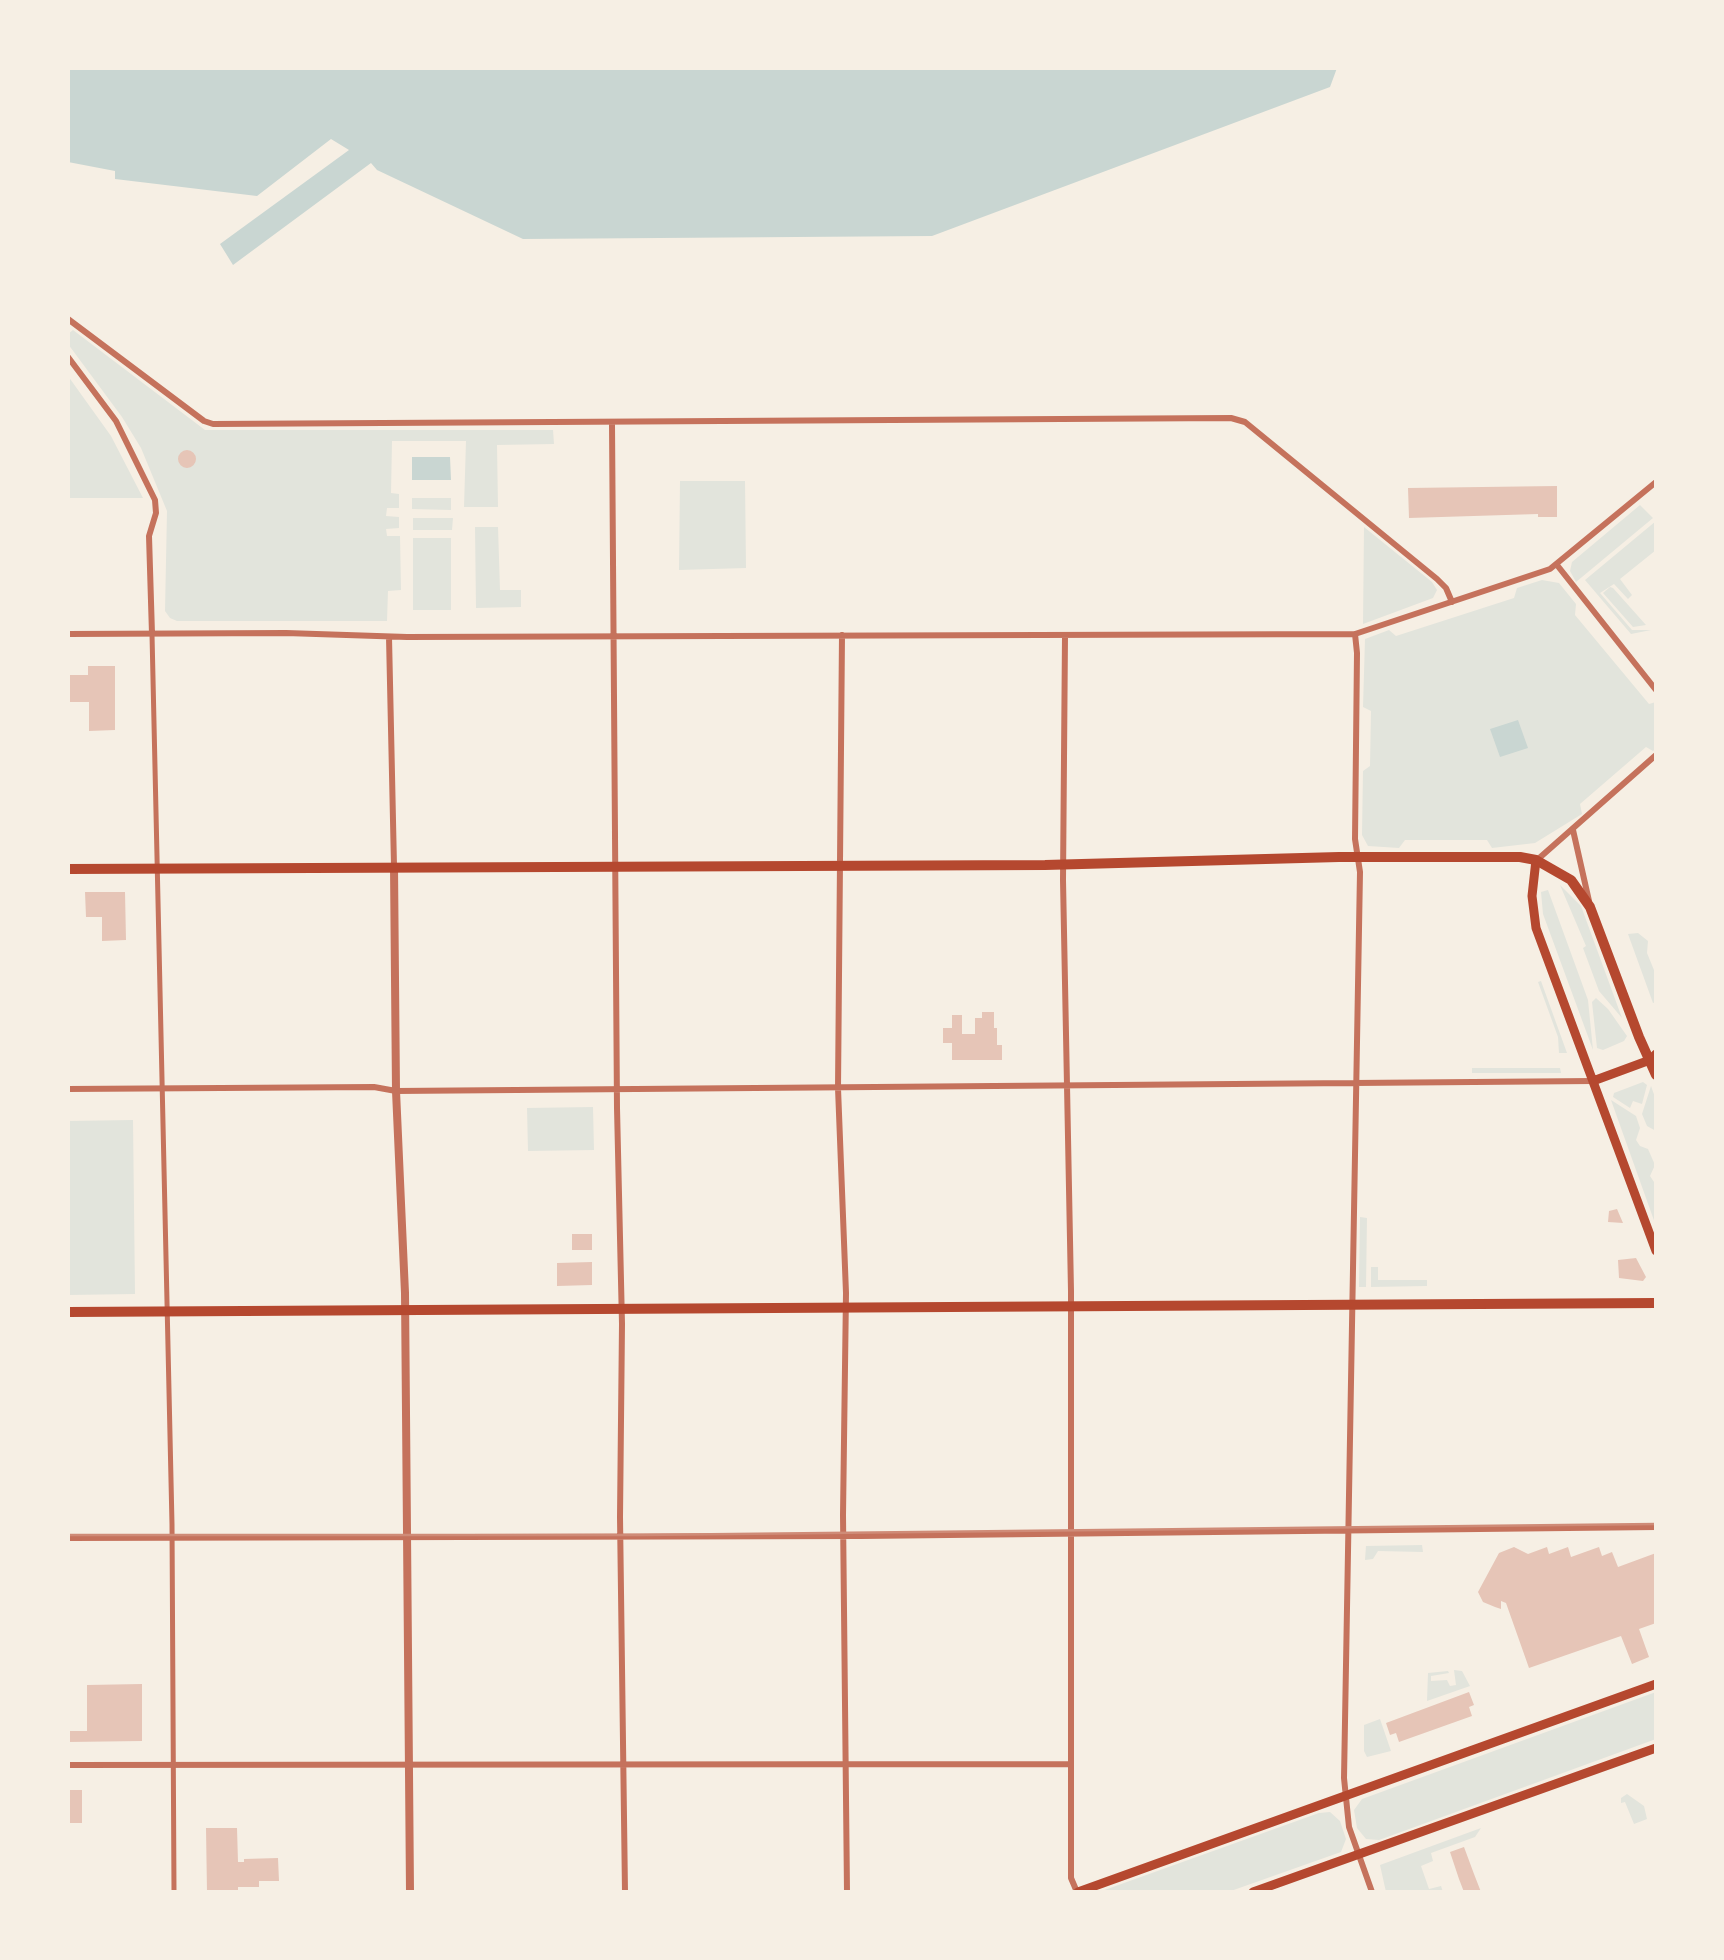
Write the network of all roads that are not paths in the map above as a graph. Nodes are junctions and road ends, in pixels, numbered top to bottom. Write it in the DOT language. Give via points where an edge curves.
graph roads {
  1 [pos="68,319"];
  2 [pos="68,357"];
  3 [pos="612,424"];
  4 [pos="1656,482"];
  5 [pos="1556,566"];
  6 [pos="1452,602"];
  7 [pos="68,634"];
  8 [pos="152,634"];
  9 [pos="615,634"];
  10 [pos="1355,634"];
  11 [pos="842,635"];
  12 [pos="1065,636"];
  13 [pos="389,637"];
  14 [pos="1656,690"];
  15 [pos="1656,755"];
  16 [pos="1573,828"];
  17 [pos="1358,858"];
  18 [pos="1536,860"];
  19 [pos="840,864"];
  20 [pos="1065,864"];
  21 [pos="394,866"];
  22 [pos="616,866"];
  23 [pos="68,870"];
  24 [pos="156,870"];
  25 [pos="1590,907"];
  26 [pos="1653,1057"];
  27 [pos="1656,1075"];
  28 [pos="1593,1081"];
  29 [pos="1356,1082"];
  30 [pos="1065,1085"];
  31 [pos="160,1088"];
  32 [pos="618,1088"];
  33 [pos="838,1088"];
  34 [pos="68,1089"];
  35 [pos="396,1091"];
  36 [pos="1656,1251"];
  37 [pos="1656,1304"];
  38 [pos="1352,1306"];
  39 [pos="846,1308"];
  40 [pos="1071,1308"];
  41 [pos="622,1310"];
  42 [pos="404,1311"];
  43 [pos="68,1312"];
  44 [pos="168,1312"];
  45 [pos="1656,1526"];
  46 [pos="1348,1528"];
  47 [pos="1070,1534"];
  48 [pos="408,1536"];
  49 [pos="843,1536"];
  50 [pos="621,1537"];
  51 [pos="68,1538"];
  52 [pos="172,1538"];
  53 [pos="1656,1684"];
  54 [pos="1656,1748"];
  55 [pos="408,1764"];
  56 [pos="622,1764"];
  57 [pos="846,1764"];
  58 [pos="1071,1764"];
  59 [pos="68,1765"];
  60 [pos="172,1765"];
  61 [pos="1345,1797"];
  62 [pos="1359,1855"];
  63 [pos="174,1892"];
  64 [pos="410,1892"];
  65 [pos="625,1892"];
  66 [pos="847,1892"];
  67 [pos="1078,1892"];
  68 [pos="1253,1892"];
  69 [pos="1372,1892"];
  1 -- 3 [label="street" via="213,424"];
  2 -- 8 [label="street" via="130,443 156,500 149,536"];
  3 -- 6 [label="street" via="1231,418 1245,422 1437,579"];
  3 -- 9 [label="street"];
  4 -- 5 [label="street"];
  5 -- 6 [label="street"];
  5 -- 14 [label="street"];
  6 -- 10 [label="street"];
  7 -- 8 [label="street"];
  8 -- 13 [label="street"];
  8 -- 24 [label="street"];
  9 -- 11 [label="street"];
  9 -- 13 [label="street"];
  9 -- 22 [label="street"];
  10 -- 12 [label="street"];
  10 -- 17 [label="street"];
  11 -- 12 [label="street"];
  11 -- 19 [label="street"];
  12 -- 20 [label="street"];
  13 -- 21 [label="street"];
  15 -- 16 [label="street"];
  16 -- 18 [label="street"];
  16 -- 25 [label="street"];
  17 -- 18 [label="main road"];
  17 -- 20 [label="main road"];
  17 -- 29 [label="street"];
  18 -- 25 [label="main road" via="1571,880"];
  18 -- 28 [label="main road" via="1536,928"];
  19 -- 20 [label="main road"];
  19 -- 22 [label="main road"];
  19 -- 33 [label="street"];
  20 -- 30 [label="street"];
  21 -- 22 [label="main road"];
  21 -- 24 [label="main road"];
  21 -- 35 [label="street"];
  22 -- 32 [label="street"];
  23 -- 24 [label="main road"];
  24 -- 31 [label="street"];
  25 -- 26 [label="main road"];
  26 -- 27 [label="main road"];
  26 -- 28 [label="main road"];
  28 -- 29 [label="street"];
  28 -- 36 [label="main road"];
  29 -- 30 [label="street"];
  29 -- 38 [label="street"];
  30 -- 33 [label="street"];
  30 -- 40 [label="street"];
  31 -- 34 [label="street"];
  31 -- 35 [label="street"];
  31 -- 44 [label="street"];
  32 -- 33 [label="street"];
  32 -- 35 [label="street"];
  32 -- 41 [label="street"];
  33 -- 39 [label="street"];
  35 -- 42 [label="street"];
  37 -- 38 [label="main road"];
  38 -- 40 [label="main road"];
  38 -- 46 [label="street"];
  39 -- 40 [label="main road"];
  39 -- 41 [label="main road"];
  39 -- 49 [label="street"];
  40 -- 47 [label="street"];
  41 -- 42 [label="main road"];
  41 -- 50 [label="street"];
  42 -- 44 [label="main road"];
  42 -- 48 [label="street"];
  43 -- 44 [label="main road"];
  44 -- 52 [label="street"];
  45 -- 46 [label="street"];
  46 -- 47 [label="street"];
  46 -- 61 [label="street"];
  47 -- 49 [label="street"];
  47 -- 58 [label="street"];
  48 -- 50 [label="street"];
  48 -- 52 [label="street"];
  48 -- 55 [label="street"];
  49 -- 50 [label="street"];
  49 -- 57 [label="street"];
  50 -- 56 [label="street"];
  51 -- 52 [label="street"];
  52 -- 60 [label="street"];
  53 -- 61 [label="main road"];
  54 -- 62 [label="main road"];
  55 -- 56 [label="street"];
  55 -- 60 [label="street"];
  55 -- 64 [label="street"];
  56 -- 57 [label="street"];
  56 -- 65 [label="street"];
  57 -- 58 [label="street"];
  57 -- 66 [label="street"];
  58 -- 67 [label="street" via="1071,1878"];
  59 -- 60 [label="street"];
  60 -- 63 [label="street"];
  61 -- 62 [label="street"];
  61 -- 67 [label="main road"];
  62 -- 68 [label="main road"];
  62 -- 69 [label="street"];
}
